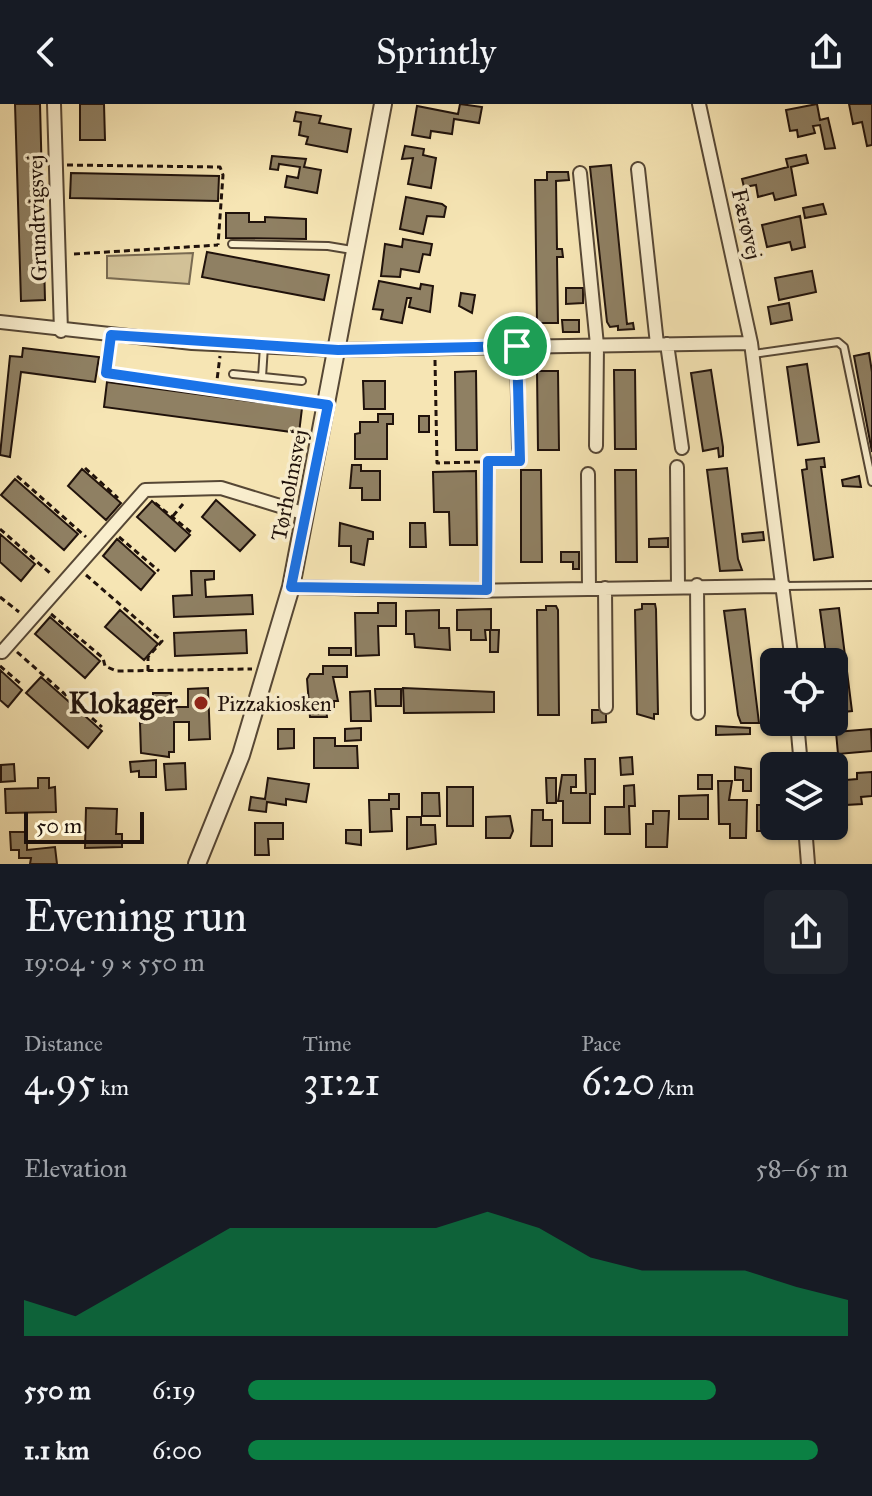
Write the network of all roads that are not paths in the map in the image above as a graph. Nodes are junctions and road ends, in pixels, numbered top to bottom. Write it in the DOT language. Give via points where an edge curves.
graph roads {
  1 [pos="54,104"];
  2 [pos="383,104"];
  3 [pos="701,104"];
  4 [pos="638,169"];
  5 [pos="580,173"];
  6 [pos="232,244"];
  7 [pos="356,251"];
  8 [pos="0,322"];
  9 [pos="61,331"];
  10 [pos="662,344"];
  11 [pos="597,345"];
  12 [pos="264,346"];
  13 [pos="517,346"];
  14 [pos="752,348"];
  15 [pos="338,350"];
  16 [pos="233,374"];
  17 [pos="262,377"];
  18 [pos="302,381"];
  19 [pos="596,446"];
  20 [pos="519,448"];
  21 [pos="682,448"];
  22 [pos="677,467"];
  23 [pos="588,474"];
  24 [pos="872,482"];
  25 [pos="306,514"];
  26 [pos="697,585"];
  27 [pos="872,585"];
  28 [pos="678,586"];
  29 [pos="784,586"];
  30 [pos="291,587"];
  31 [pos="589,588"];
  32 [pos="605,588"];
  33 [pos="5,648"];
  34 [pos="791,648"];
  35 [pos="606,707"];
  36 [pos="698,713"];
  37 [pos="806,840"];
  38 [pos="197,864"];
  39 [pos="808,864"];
  1 -- 9 [label="street, Grundtvigsvej"];
  2 -- 7 [label="street, Tørholmsvej"];
  3 -- 14 [label="street, Færøvej"];
  4 -- 10 [label="street"];
  5 -- 11 [label="street"];
  6 -- 7 [label="lane"];
  7 -- 15 [label="street, Tørholmsvej"];
  8 -- 9 [label="street"];
  9 -- 12 [label="street"];
  10 -- 11 [label="street"];
  10 -- 14 [label="street"];
  10 -- 21 [label="street"];
  11 -- 13 [label="street"];
  11 -- 19 [label="street"];
  12 -- 15 [label="street"];
  12 -- 17 [label="lane"];
  13 -- 15 [label="street"];
  13 -- 20 [label="street"];
  14 -- 24 [label="lane" via="838,342 844,347"];
  14 -- 29 [label="street, Færøvej"];
  15 -- 25 [label="street, Tørholmsvej"];
  16 -- 17 [label="lane"];
  17 -- 18 [label="lane"];
  22 -- 28 [label="street"];
  23 -- 31 [label="street"];
  25 -- 30 [label="street, Tørholmsvej"];
  25 -- 33 [label="street" via="221,488 143,493"];
  26 -- 28 [label="street"];
  26 -- 29 [label="street"];
  26 -- 36 [label="street"];
  27 -- 29 [label="lane"];
  28 -- 32 [label="street"];
  29 -- 34 [label="street, Færøvej"];
  30 -- 31 [label="street"];
  30 -- 38 [label="street, Tørholmsvej" via="241,755"];
  31 -- 32 [label="street"];
  32 -- 35 [label="street"];
  37 -- 39 [label="street"];
}
